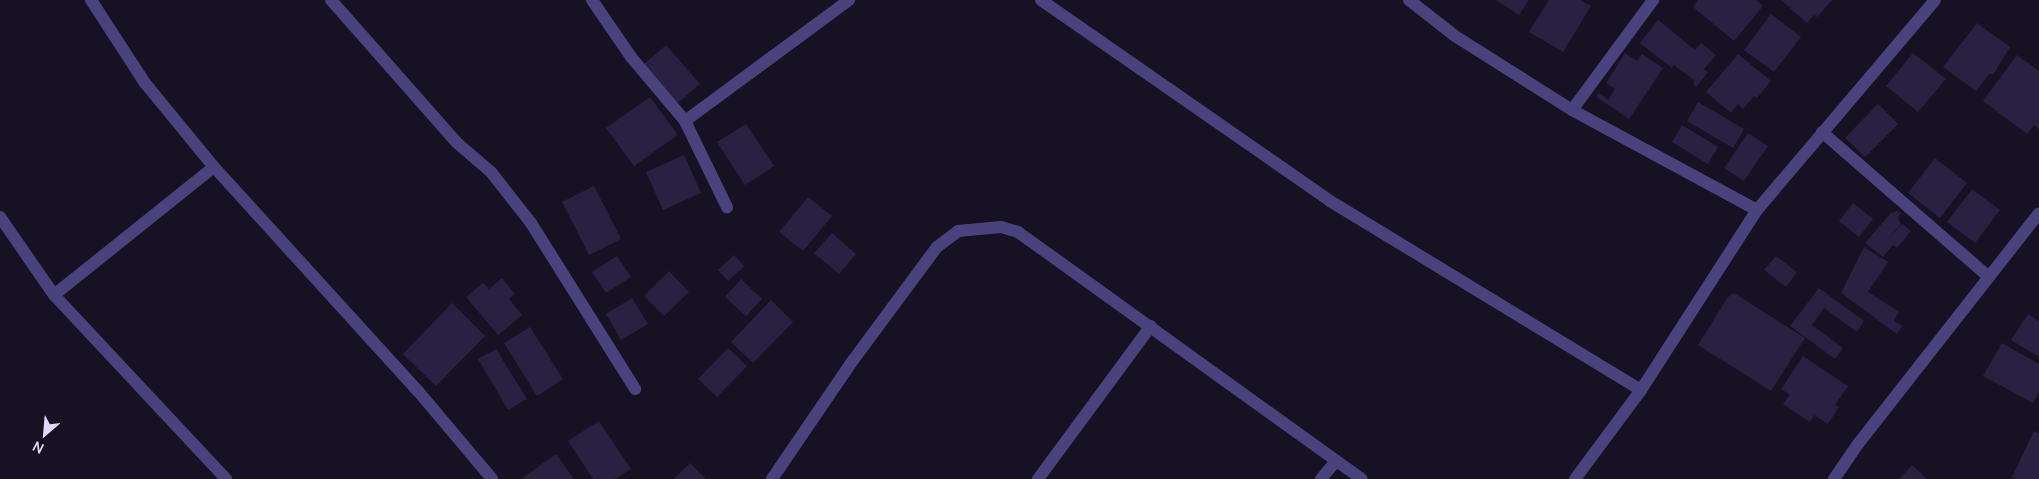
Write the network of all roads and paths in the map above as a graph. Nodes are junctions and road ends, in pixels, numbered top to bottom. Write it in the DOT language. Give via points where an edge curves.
graph roads {
  1 [pos="91,0"];
  2 [pos="331,0"];
  3 [pos="592,0"];
  4 [pos="849,0"];
  5 [pos="1041,0"];
  6 [pos="1409,0"];
  7 [pos="1653,0"];
  8 [pos="1935,0"];
  9 [pos="1572,110"];
  10 [pos="685,121"];
  11 [pos="1822,132"];
  12 [pos="214,167"];
  13 [pos="727,207"];
  14 [pos="1757,210"];
  15 [pos="2039,213"];
  16 [pos="0,217"];
  17 [pos="1989,276"];
  18 [pos="54,295"];
  19 [pos="1151,326"];
  20 [pos="634,389"];
  21 [pos="1641,390"];
  22 [pos="1336,461"];
  23 [pos="226,479"];
  24 [pos="492,479"];
  25 [pos="772,479"];
  26 [pos="1038,479"];
  27 [pos="1321,479"];
  28 [pos="1362,479"];
  29 [pos="1575,479"];
  30 [pos="1834,479"];
  1 -- 12 [label="street" via="145,84"];
  2 -- 20 [label="street" via="456,142 492,172 531,222"];
  3 -- 10 [label="street" via="631,57"];
  4 -- 10 [label="street"];
  5 -- 21 [label="street" via="1330,201"];
  6 -- 9 [label="street" via="1455,36"];
  7 -- 9 [label="street"];
  8 -- 11 [label="street"];
  9 -- 14 [label="street"];
  10 -- 13 [label="street"];
  11 -- 14 [label="street"];
  11 -- 17 [label="street"];
  12 -- 18 [label="street"];
  12 -- 24 [label="street" via="418,391"];
  14 -- 21 [label="street"];
  15 -- 17 [label="street"];
  16 -- 18 [label="street"];
  17 -- 30 [label="street"];
  18 -- 23 [label="street"];
  19 -- 22 [label="street"];
  19 -- 25 [label="street" via="1018,232 1001,227 958,231 937,247"];
  19 -- 26 [label="street"];
  21 -- 29 [label="street"];
  22 -- 27 [label="street"];
  22 -- 28 [label="street"];
}
